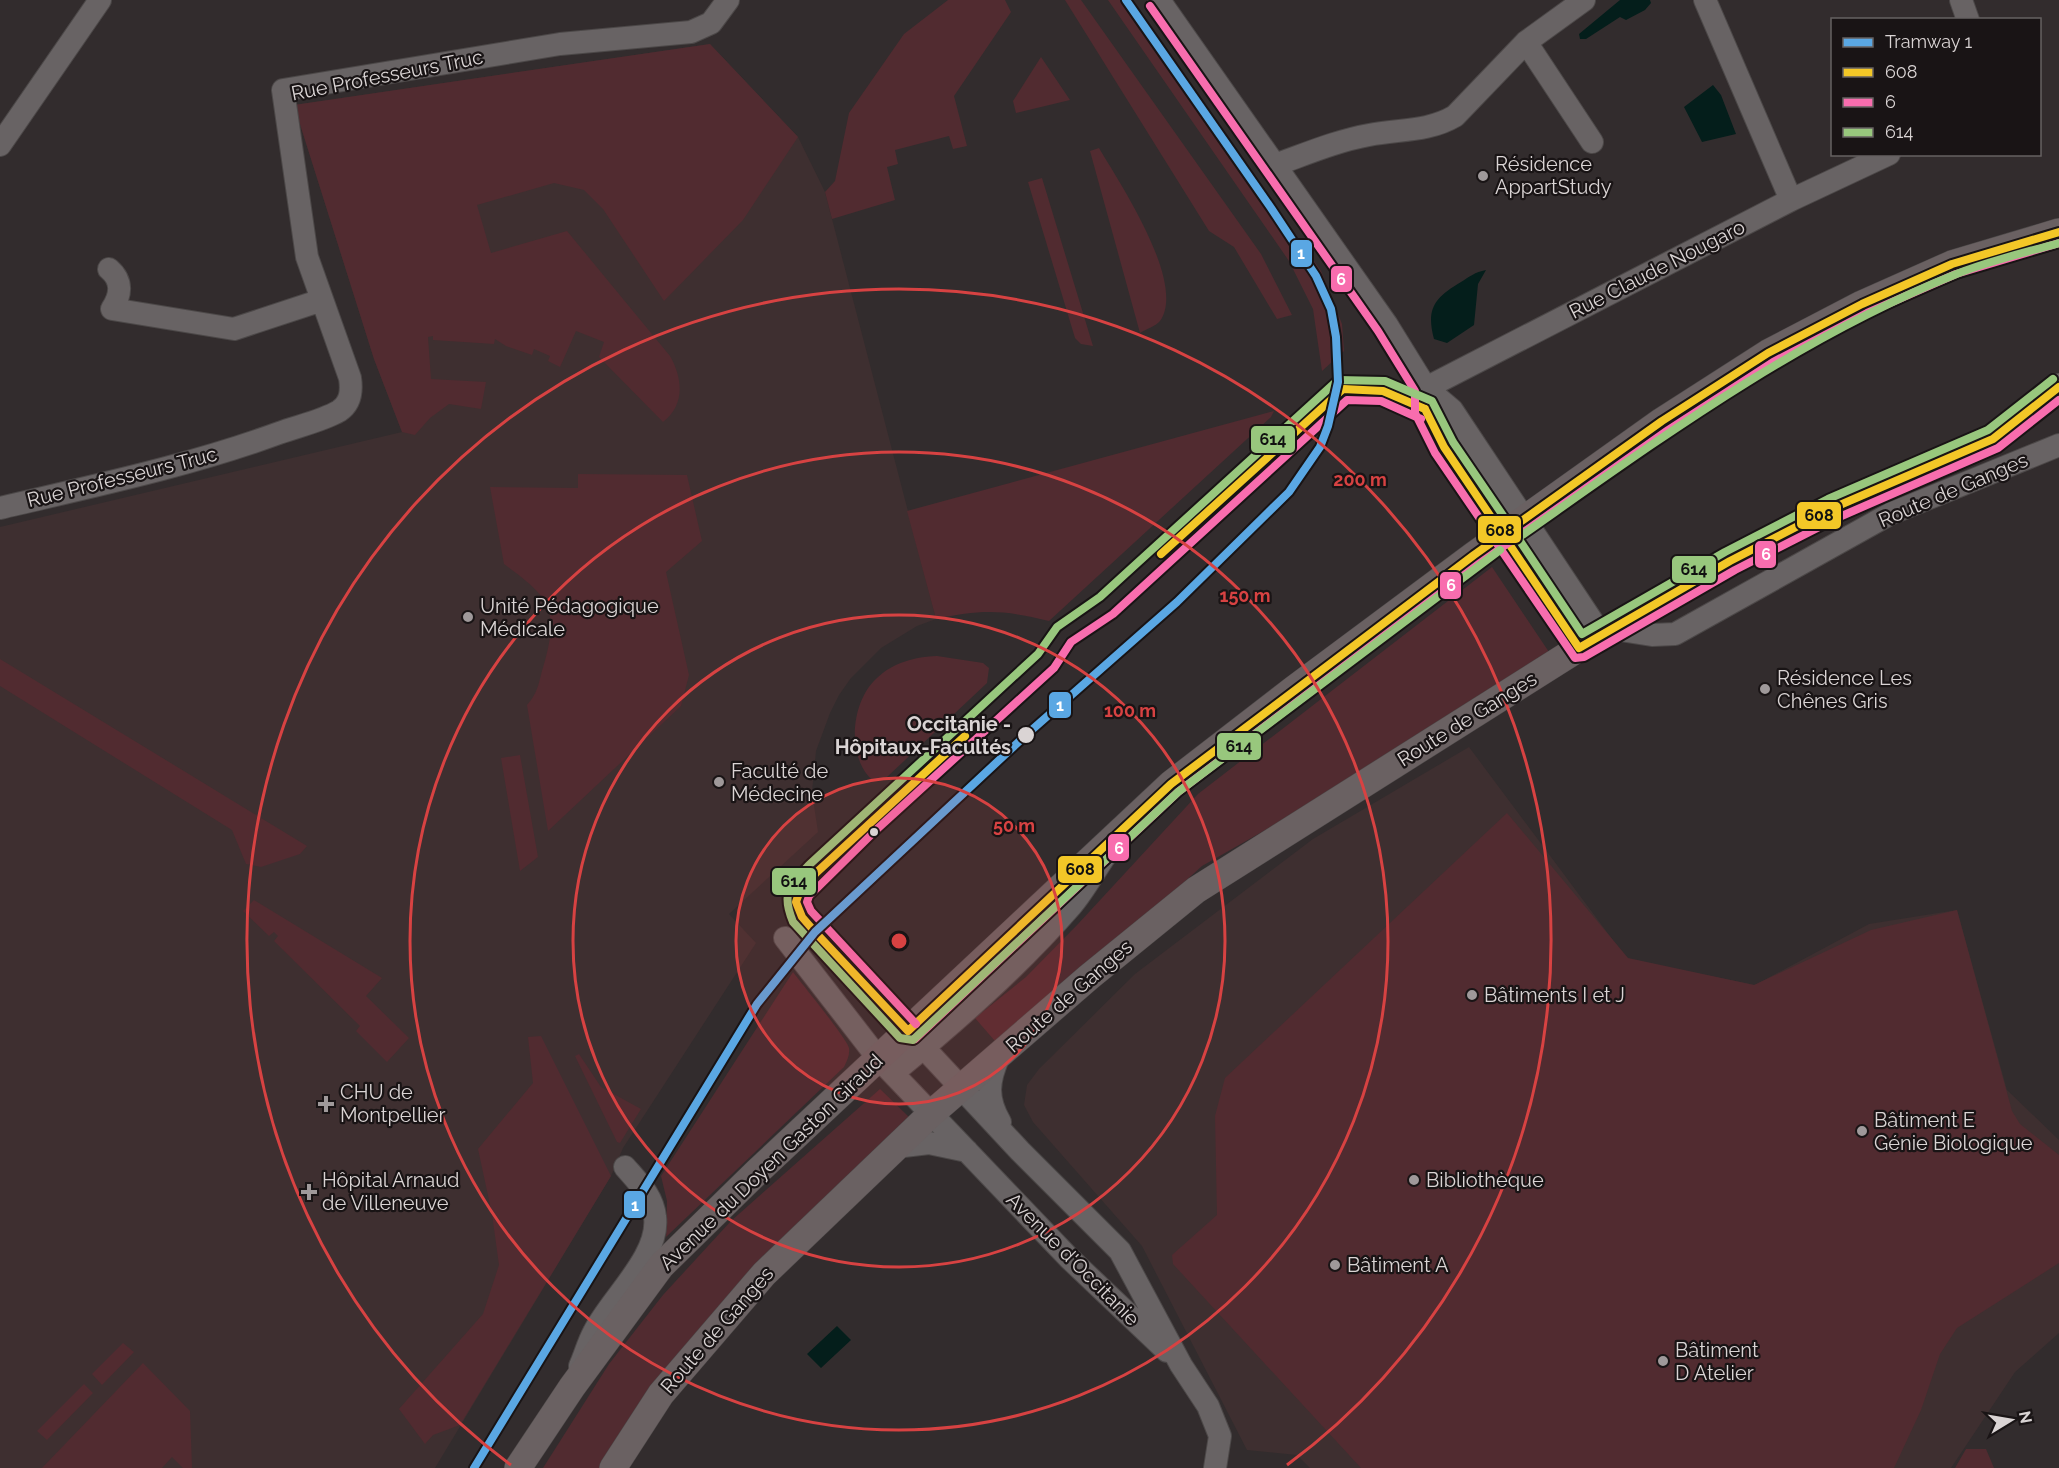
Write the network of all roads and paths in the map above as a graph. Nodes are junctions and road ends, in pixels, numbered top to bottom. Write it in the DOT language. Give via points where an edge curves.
graph roads {
  1 [pos="100,0"];
  2 [pos="728,0"];
  3 [pos="1584,0"];
  4 [pos="1705,0"];
  5 [pos="1961,0"];
  6 [pos="1160,1"];
  7 [pos="1967,18"];
  8 [pos="1526,42"];
  9 [pos="1592,142"];
  10 [pos="0,145"];
  11 [pos="1885,156"];
  12 [pos="1275,165"];
  13 [pos="1791,200"];
  14 [pos="2059,232"];
  15 [pos="109,269"];
  16 [pos="322,300"];
  17 [pos="2059,387"];
  18 [pos="1426,388"];
  19 [pos="2059,445"];
  20 [pos="0,508"];
  21 [pos="1833,508"];
  22 [pos="1526,519"];
  23 [pos="1504,534"];
  24 [pos="1847,536"];
  25 [pos="1598,638"];
  26 [pos="802,917"];
  27 [pos="785,938"];
  28 [pos="916,1039"];
  29 [pos="999,1056"];
  30 [pos="885,1066"];
  31 [pos="961,1087"];
  32 [pos="932,1113"];
  33 [pos="1009,1139"];
  34 [pos="895,1147"];
  35 [pos="968,1151"];
  36 [pos="625,1167"];
  37 [pos="1181,1365"];
  38 [pos="572,1387"];
  39 [pos="518,1468"];
  40 [pos="613,1468"];
  41 [pos="1215,1468"];
  1 -- 10 [label="street"];
  2 -- 16 [label="street, Rue Professeurs Truc" via="711,23 691,32 560,44 283,90 306,257"];
  3 -- 8 [label="street"];
  4 -- 13 [label="street"];
  5 -- 7 [label="street"];
  6 -- 12 [label="street"];
  8 -- 9 [label="street"];
  8 -- 12 [label="street" via="1455,116 1440,124 1369,135"];
  11 -- 13 [label="street, Rue Claude Nougaro"];
  12 -- 18 [label="street" via="1387,325"];
  13 -- 18 [label="street, Rue Claude Nougaro"];
  14 -- 22 [label="main road, Avenue du Doyen Gaston Giraud" via="1952,264 1862,304 1768,353 1662,421"];
  15 -- 16 [label="street" via="120,286 112,309 234,329"];
  16 -- 20 [label="street, Rue Professeurs Truc" via="352,388 349,401 340,410 197,460"];
  17 -- 21 [label="main road, Route de Ganges" via="1993,439"];
  18 -- 22 [label="street" via="1452,410"];
  18 -- 23 [label="street" via="1425,410 1444,447"];
  19 -- 24 [label="street, Route de Ganges" via="1890,514"];
  21 -- 24 [label="street"];
  21 -- 25 [label="main road, Route de Ganges" via="1730,561"];
  22 -- 23 [label="main road, Avenue du Doyen Gaston Giraud"];
  22 -- 25 [label="street"];
  23 -- 25 [label="street"];
  23 -- 28 [label="main road, Avenue du Doyen Gaston Giraud" via="1171,784"];
  24 -- 25 [label="street, Route de Ganges" via="1675,634"];
  25 -- 29 [label="main road, Route de Ganges" via="1196,890"];
  26 -- 28 [label="street, Avenue d'Occitanie"];
  27 -- 30 [label="street, Avenue d'Occitanie"];
  28 -- 30 [label="main road, Avenue du Doyen Gaston Giraud"];
  28 -- 31 [label="street, Avenue d'Occitanie"];
  29 -- 31 [label="main road, Route de Ganges"];
  29 -- 33 [label="street, Avenue d'Occitanie" via="989,1078 989,1092 992,1108"];
  30 -- 32 [label="street, Avenue d'Occitanie"];
  30 -- 38 [label="main road, Avenue du Doyen Gaston Giraud" via="661,1266"];
  31 -- 32 [label="main road, Route de Ganges"];
  31 -- 33 [label="street, Avenue d'Occitanie"];
  32 -- 34 [label="main road, Route de Ganges"];
  32 -- 35 [label="street, Avenue d'Occitanie"];
  33 -- 37 [label="street, Avenue d'Occitanie" via="1120,1251"];
  34 -- 35 [label="street" via="929,1143"];
  34 -- 40 [label="main road, Route de Ganges" via="764,1274 661,1394"];
  35 -- 37 [label="street, Avenue d'Occitanie" via="1069,1258"];
  36 -- 38 [label="street, Avenue du Doyen Gaston Giraud" via="650,1196 656,1216 655,1232 648,1251 594,1331"];
  37 -- 41 [label="street, Avenue d'Occitanie" via="1217,1425 1220,1448"];
  38 -- 39 [label="main road, Avenue du Doyen Gaston Giraud"];
}
